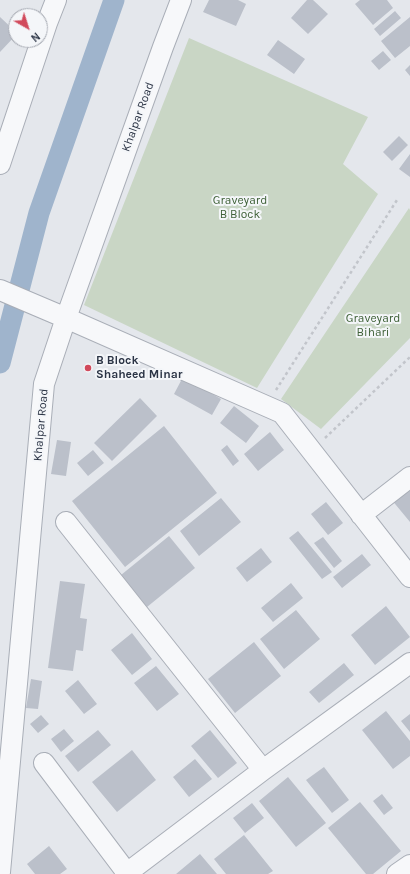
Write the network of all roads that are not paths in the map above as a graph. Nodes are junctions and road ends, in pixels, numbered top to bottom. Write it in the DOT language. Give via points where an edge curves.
graph roads {
  1 [pos="56,0"];
  2 [pos="181,0"];
  3 [pos="0,164"];
  4 [pos="0,290"];
  5 [pos="57,314"];
  6 [pos="410,476"];
  7 [pos="361,515"];
  8 [pos="66,522"];
  9 [pos="410,577"];
  10 [pos="410,663"];
  11 [pos="44,763"];
  12 [pos="263,770"];
  13 [pos="410,864"];
  14 [pos="0,872"];
  15 [pos="127,874"];
  16 [pos="398,874"];
  1 -- 3 [label="street" via="46,23"];
  2 -- 5 [label="street, Khalpar Road"];
  4 -- 5 [label="street"];
  5 -- 7 [label="street" via="282,413"];
  5 -- 14 [label="street, Khalpar Road" via="44,384"];
  6 -- 7 [label="street"];
  7 -- 9 [label="street"];
  8 -- 12 [label="street"];
  10 -- 12 [label="street"];
  11 -- 15 [label="street"];
  12 -- 15 [label="street"];
  13 -- 16 [label="street"];
}
